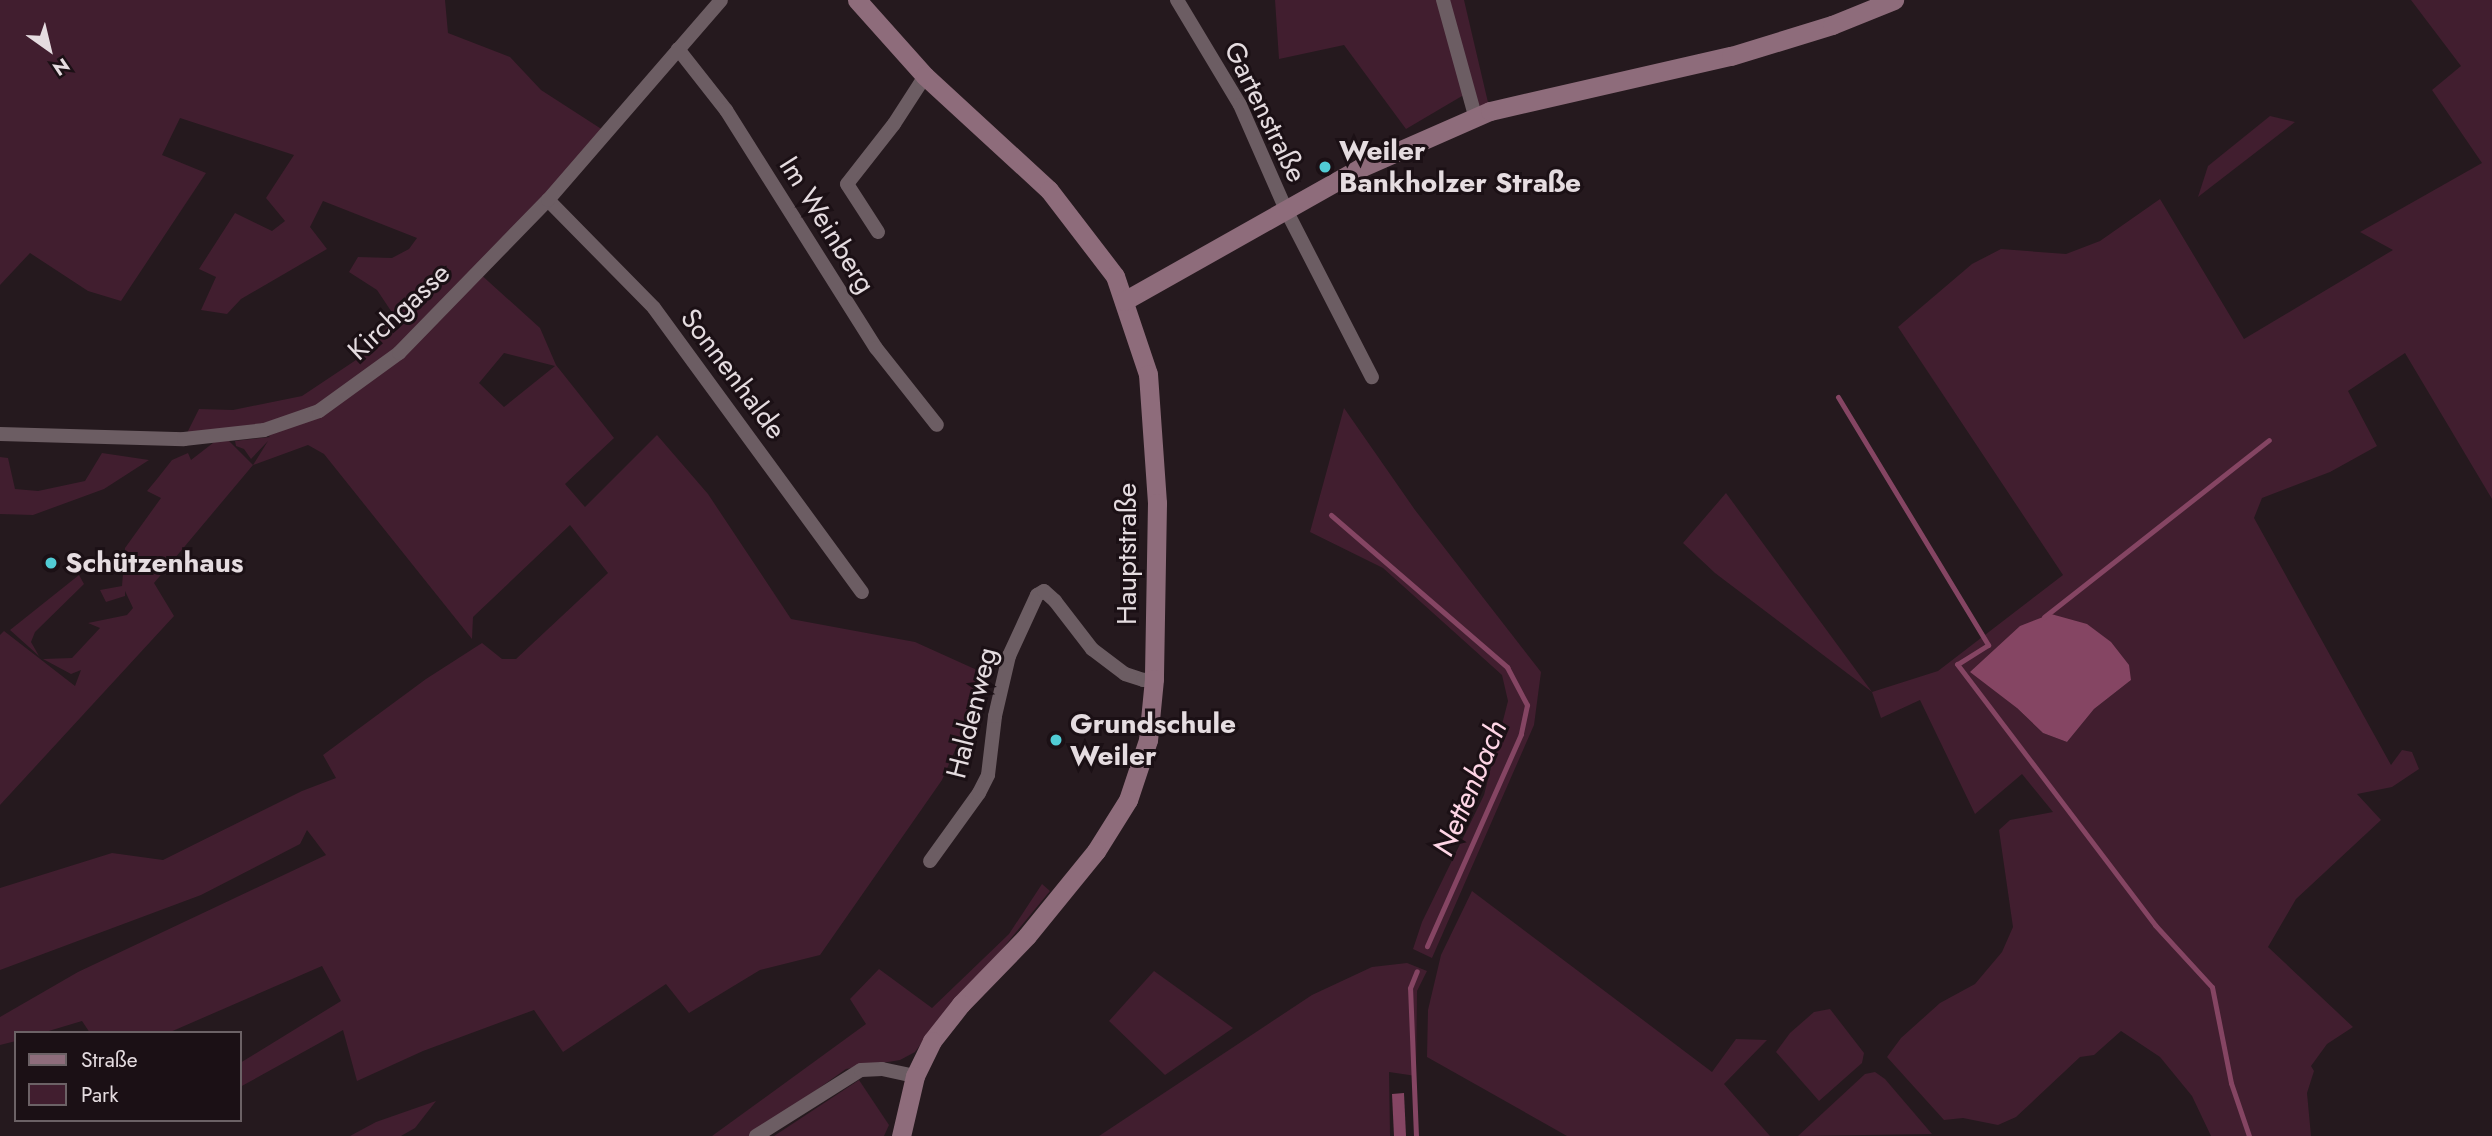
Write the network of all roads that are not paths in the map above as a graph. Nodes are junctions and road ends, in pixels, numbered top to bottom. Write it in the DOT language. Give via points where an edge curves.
graph roads {
  1 [pos="721,0"];
  2 [pos="857,0"];
  3 [pos="1177,0"];
  4 [pos="1443,0"];
  5 [pos="1894,0"];
  6 [pos="678,48"];
  7 [pos="925,76"];
  8 [pos="1476,119"];
  9 [pos="548,200"];
  10 [pos="1286,210"];
  11 [pos="878,232"];
  12 [pos="1124,301"];
  13 [pos="1372,377"];
  14 [pos="937,425"];
  15 [pos="0,434"];
  16 [pos="862,593"];
  17 [pos="1154,679"];
  18 [pos="930,861"];
  19 [pos="915,1076"];
  20 [pos="756,1136"];
  21 [pos="901,1136"];
  1 -- 6 [label="street, Kirchgasse"];
  2 -- 7 [label="street, Hauptstraße"];
  3 -- 10 [label="street, Gartenstraße" via="1240,105"];
  4 -- 8 [label="street"];
  5 -- 8 [label="street" via="1731,56 1490,111"];
  6 -- 9 [label="street, Kirchgasse"];
  6 -- 14 [label="street, Im Weinberg" via="726,110 876,348"];
  7 -- 11 [label="street" via="847,184"];
  7 -- 12 [label="street, Hauptstraße" via="1049,190 1108,267"];
  8 -- 10 [label="street" via="1360,168"];
  9 -- 15 [label="street, Kirchgasse" via="399,353 320,411 264,430 184,439"];
  9 -- 16 [label="street, Sonnenhalde" via="653,309"];
  10 -- 12 [label="street"];
  10 -- 13 [label="street, Gartenstraße"];
  12 -- 17 [label="street, Hauptstraße" via="1148,374 1157,503"];
  17 -- 18 [label="street, Haldenweg" via="1125,674 1093,649 1044,591 1037,595 1009,656 988,775"];
  17 -- 19 [label="street, Hauptstraße" via="1148,740 1128,800 1066,889 953,1013 932,1041"];
  19 -- 20 [label="street" via="861,1070"];
  19 -- 21 [label="street, Hauptstraße"];
}
